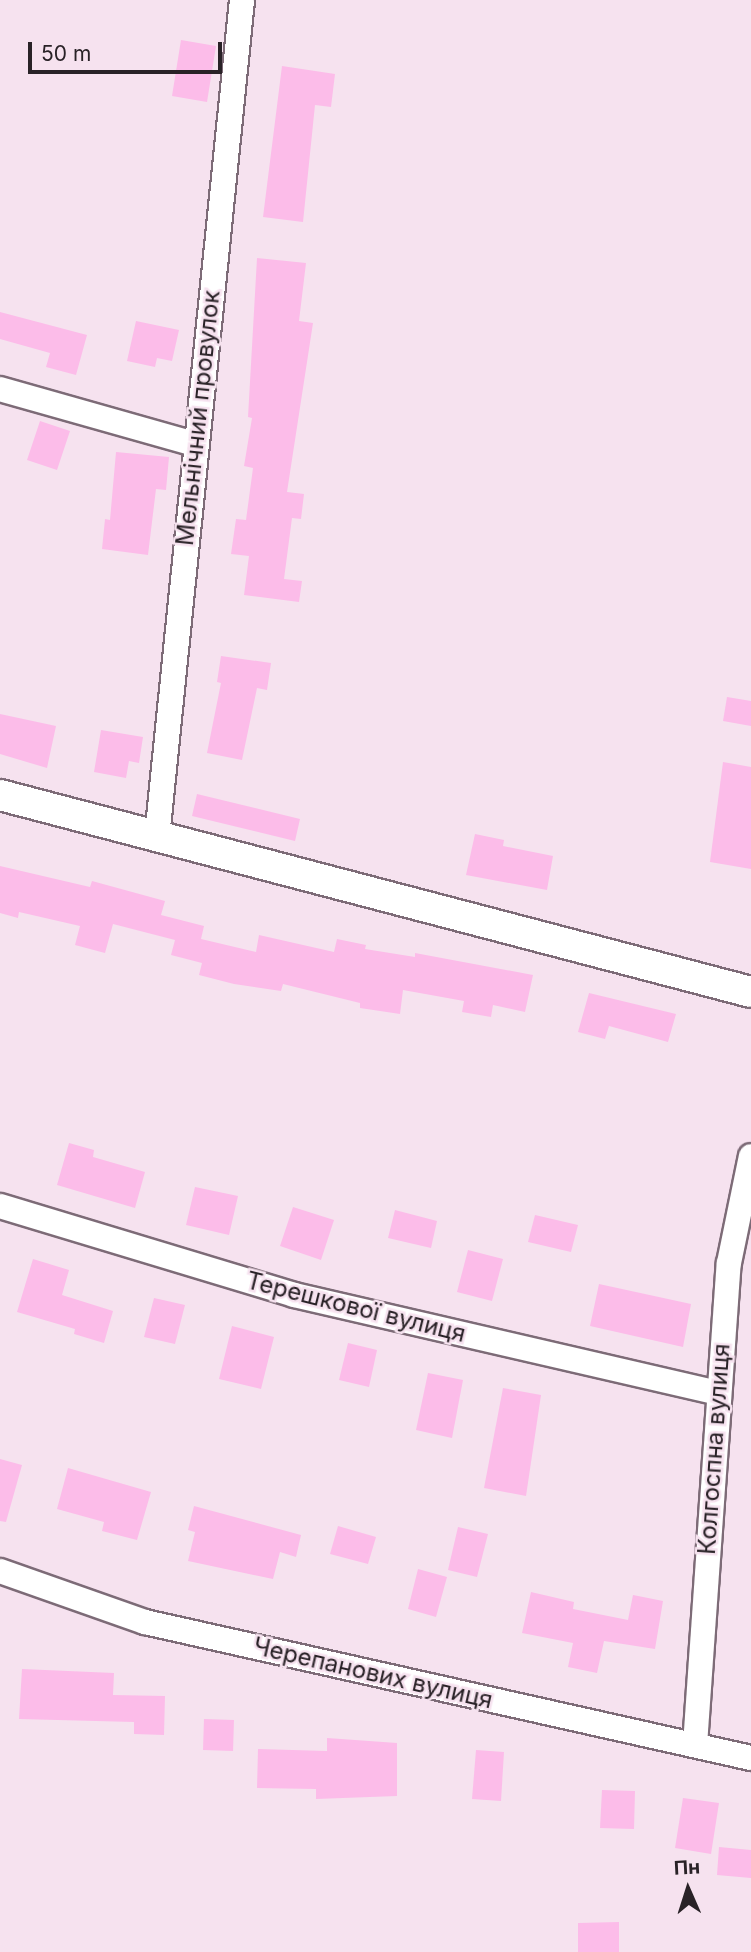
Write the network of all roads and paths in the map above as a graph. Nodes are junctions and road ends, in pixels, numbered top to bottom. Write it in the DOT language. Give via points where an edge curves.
graph roads {
  1 [pos="242,0"];
  2 [pos="0,389"];
  3 [pos="194,444"];
  4 [pos="0,795"];
  5 [pos="157,837"];
  6 [pos="751,992"];
  7 [pos="751,1156"];
  8 [pos="0,1206"];
  9 [pos="717,1393"];
  10 [pos="0,1571"];
  11 [pos="695,1745"];
  12 [pos="751,1758"];
  1 -- 3 [label="street, Мельнiчний провулок"];
  2 -- 3 [label="street"];
  3 -- 5 [label="street, Мельнiчний провулок"];
  4 -- 5 [label="street"];
  5 -- 6 [label="street"];
  7 -- 9 [label="street, Колгоспна вулиця" via="729,1263"];
  8 -- 9 [label="street, Терешкової вулиця" via="294,1295"];
  9 -- 11 [label="street, Колгоспна вулиця"];
  10 -- 11 [label="street, Черепанових вулиця" via="145,1622"];
  11 -- 12 [label="street, Черепанових вулиця"];
}
